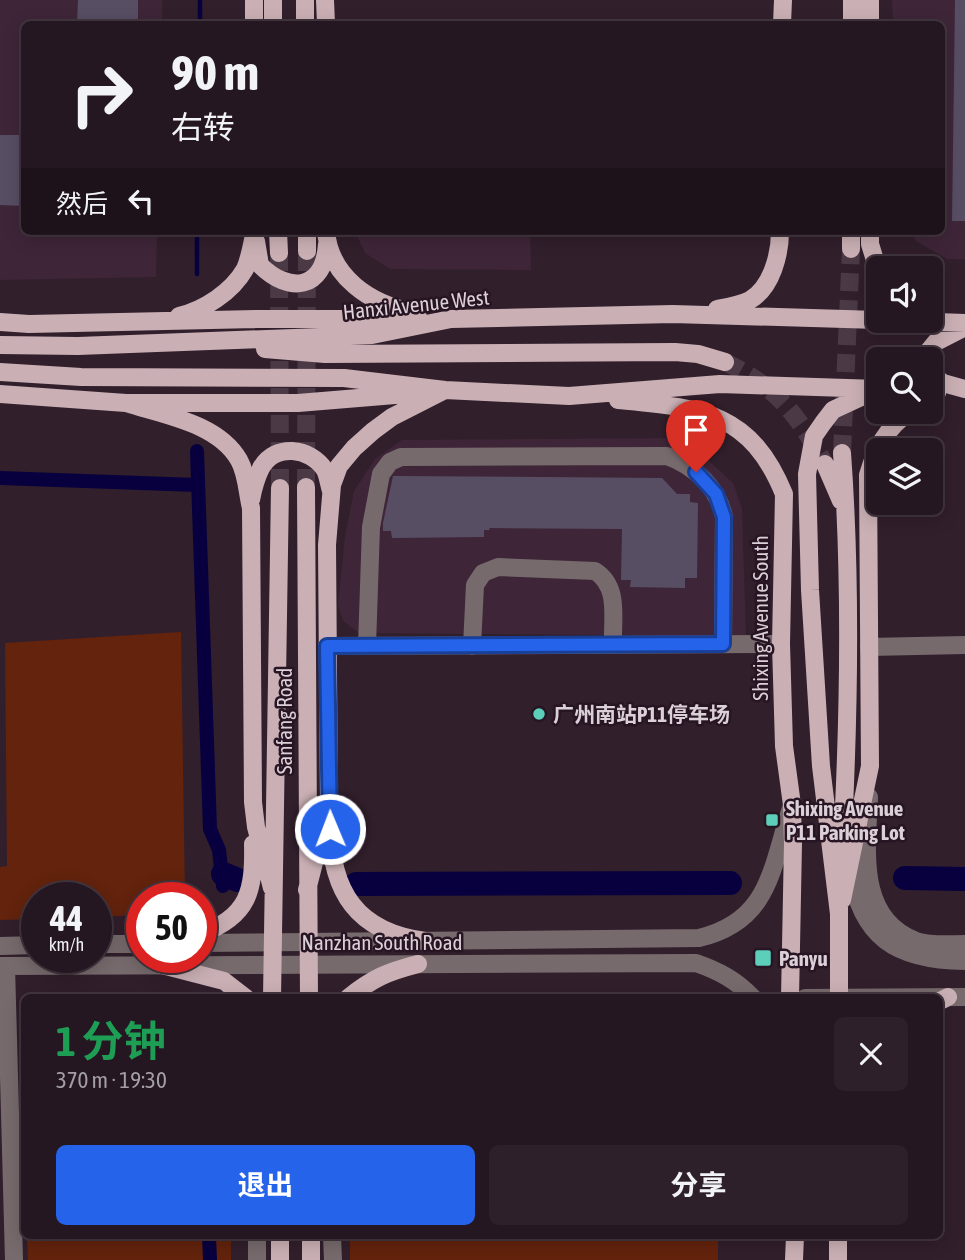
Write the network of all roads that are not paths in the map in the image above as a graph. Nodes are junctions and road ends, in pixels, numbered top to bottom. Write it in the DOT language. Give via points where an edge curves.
graph roads {
  1 [pos="254,0"];
  2 [pos="273,0"];
  3 [pos="305,0"];
  4 [pos="325,0"];
  5 [pos="783,0"];
  6 [pos="852,0"];
  7 [pos="870,0"];
  8 [pos="254,21"];
  9 [pos="273,21"];
  10 [pos="305,21"];
  11 [pos="326,21"];
  12 [pos="782,21"];
  13 [pos="852,21"];
  14 [pos="870,21"];
  15 [pos="254,235"];
  16 [pos="256,235"];
  17 [pos="278,235"];
  18 [pos="307,235"];
  19 [pos="780,235"];
  20 [pos="870,235"];
  21 [pos="327,238"];
  22 [pos="307,251"];
  23 [pos="279,253"];
  24 [pos="874,256"];
  25 [pos="673,314"];
  26 [pos="943,317"];
  27 [pos="451,319"];
  28 [pos="866,320"];
  29 [pos="159,321"];
  30 [pos="0,322"];
  31 [pos="943,323"];
  32 [pos="965,324"];
  33 [pos="191,342"];
  34 [pos="0,345"];
  35 [pos="932,347"];
  36 [pos="725,362"];
  37 [pos="0,372"];
  38 [pos="943,383"];
  39 [pos="866,389"];
  40 [pos="445,390"];
  41 [pos="965,390"];
  42 [pos="943,393"];
  43 [pos="0,394"];
  44 [pos="866,395"];
  45 [pos="569,396"];
  46 [pos="126,403"];
  47 [pos="896,424"];
  48 [pos="842,453"];
  49 [pos="825,464"];
  50 [pos="807,474"];
  51 [pos="306,486"];
  52 [pos="279,488"];
  53 [pos="331,491"];
  54 [pos="784,494"];
  55 [pos="250,504"];
  56 [pos="847,514"];
  57 [pos="723,644"];
  58 [pos="781,644"];
  59 [pos="613,645"];
  60 [pos="965,645"];
  61 [pos="327,646"];
  62 [pos="367,646"];
  63 [pos="472,646"];
  64 [pos="869,647"];
  65 [pos="870,766"];
  66 [pos="253,802"];
  67 [pos="329,804"];
  68 [pos="792,805"];
  69 [pos="844,817"];
  70 [pos="850,867"];
  71 [pos="272,888"];
  72 [pos="307,890"];
  73 [pos="839,914"];
  74 [pos="217,927"];
  75 [pos="425,941"];
  76 [pos="272,942"];
  77 [pos="308,942"];
  78 [pos="217,943"];
  79 [pos="965,944"];
  80 [pos="21,945"];
  81 [pos="0,946"];
  82 [pos="965,961"];
  83 [pos="418,964"];
  84 [pos="126,965"];
  85 [pos="217,965"];
  86 [pos="272,965"];
  87 [pos="308,965"];
  88 [pos="3,966"];
  89 [pos="193,973"];
  90 [pos="242,994"];
  91 [pos="272,994"];
  92 [pos="309,994"];
  93 [pos="353,994"];
  94 [pos="749,994"];
  95 [pos="790,994"];
  96 [pos="839,994"];
  97 [pos="6,1184"];
  98 [pos="257,1239"];
  99 [pos="280,1239"];
  100 [pos="311,1239"];
  101 [pos="332,1239"];
  102 [pos="795,1239"];
  103 [pos="838,1239"];
  104 [pos="14,1260"];
  105 [pos="257,1260"];
  106 [pos="280,1260"];
  107 [pos="311,1260"];
  108 [pos="333,1260"];
  109 [pos="794,1260"];
  110 [pos="838,1260"];
  1 -- 8 [label="main road"];
  2 -- 9 [label="main road"];
  3 -- 10 [label="main road"];
  4 -- 11 [label="main road"];
  5 -- 12 [label="main road"];
  6 -- 13 [label="main road"];
  7 -- 14 [label="main road"];
  15 -- 29 [label="main road" via="246,267 236,282 191,313"];
  16 -- 21 [label="main road" via="260,265 276,280 292,284 317,275 326,261"];
  17 -- 23 [label="main road"];
  18 -- 22 [label="main road"];
  19 -- 25 [label="main road" via="776,263 751,300"];
  20 -- 24 [label="main road"];
  21 -- 27 [label="main road" via="328,250 340,268 370,298 396,309"];
  25 -- 27 [label="main road, Hanxi Avenue West"];
  25 -- 28 [label="main road, Hanxi Avenue West"];
  26 -- 32 [label="main road"];
  27 -- 29 [label="main road"];
  27 -- 33 [label="main road, Hanxi Avenue West" via="372,335"];
  29 -- 30 [label="main road"];
  31 -- 32 [label="main road, Hanxi Avenue West"];
  32 -- 35 [label="main road"];
  33 -- 34 [label="main road, Hanxi Avenue West"];
  33 -- 36 [label="main road" via="325,354 675,352"];
  37 -- 40 [label="main road" via="81,377 344,378"];
  38 -- 41 [label="main road"];
  39 -- 45 [label="main road" via="720,384"];
  40 -- 45 [label="main road"];
  40 -- 46 [label="main road" via="298,403"];
  40 -- 53 [label="main road" via="392,417 363,440 339,466"];
  41 -- 42 [label="main road"];
  43 -- 46 [label="main road"];
  44 -- 50 [label="main road" via="833,410 814,436"];
  45 -- 54 [label="main road, Shixing Avenue South" via="684,406 714,415 737,427 759,447"];
  46 -- 55 [label="main road" via="210,432 224,442 239,460"];
  47 -- 64 [label="main road" via="874,452 868,475"];
  48 -- 56 [label="main road"];
  49 -- 56 [label="main road"];
  50 -- 54 [label="main road" via="797,475"];
  50 -- 73 [label="main road" via="821,766"];
  51 -- 72 [label="main road, Sanfang Road"];
  52 -- 71 [label="main road, Sanfang Road"];
  53 -- 55 [label="main road" via="326,471 310,455 284,451 274,454 261,468"];
  53 -- 61 [label="main road"];
  54 -- 58 [label="main road, Shixing Avenue South"];
  55 -- 66 [label="main road"];
  56 -- 69 [label="main road"];
  57 -- 58 [label="street"];
  57 -- 59 [label="street"];
  57 -- 62 [label="street" via="724,517 716,494 682,461 667,456 401,457 381,474 370,527"];
  58 -- 68 [label="main road, Shixing Avenue South" via="784,746"];
  59 -- 63 [label="street"];
  59 -- 63 [label="street" via="612,589 606,578 595,571 498,568 483,573 475,585"];
  60 -- 64 [label="street"];
  61 -- 62 [label="street"];
  61 -- 67 [label="main road"];
  62 -- 63 [label="street"];
  64 -- 65 [label="main road"];
  65 -- 70 [label="main road"];
  65 -- 79 [label="street" via="867,865 878,910 889,924 918,942"];
  66 -- 71 [label="main road"];
  66 -- 74 [label="main road" via="251,889"];
  67 -- 72 [label="main road"];
  67 -- 75 [label="main road" via="330,855 351,903 383,931"];
  68 -- 75 [label="street, Nanzhan South Road" via="760,901 722,932 699,938"];
  68 -- 95 [label="main road, Shixing Avenue South"];
  69 -- 70 [label="street"];
  69 -- 73 [label="main road"];
  70 -- 73 [label="main road"];
  70 -- 82 [label="street" via="858,905 868,924 888,942 916,957"];
  71 -- 76 [label="main road, Sanfang Road"];
  72 -- 77 [label="main road, Sanfang Road"];
  73 -- 96 [label="main road"];
  75 -- 77 [label="street, Nanzhan South Road"];
  76 -- 77 [label="street, Nanzhan South Road"];
  76 -- 78 [label="street, Nanzhan South Road"];
  76 -- 86 [label="main road, Sanfang Road"];
  77 -- 87 [label="main road, Sanfang Road"];
  80 -- 81 [label="street"];
  83 -- 87 [label="street, Nanzhan South Road"];
  83 -- 93 [label="main road" via="370,980"];
  83 -- 94 [label="street, Nanzhan South Road" via="696,964 719,971"];
  84 -- 88 [label="street, Nanzhan South Road"];
  85 -- 86 [label="street, Nanzhan South Road"];
  86 -- 87 [label="street, Nanzhan South Road"];
  86 -- 91 [label="main road, Sanfang Road"];
  87 -- 92 [label="main road, Sanfang Road"];
  88 -- 97 [label="street"];
  89 -- 90 [label="main road" via="224,981"];
  97 -- 104 [label="street"];
  98 -- 105 [label="street"];
  99 -- 106 [label="main road"];
  100 -- 107 [label="main road"];
  101 -- 108 [label="street"];
  102 -- 109 [label="main road"];
  103 -- 110 [label="main road"];
}
